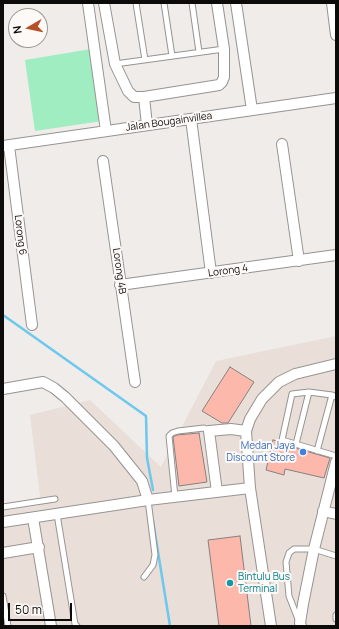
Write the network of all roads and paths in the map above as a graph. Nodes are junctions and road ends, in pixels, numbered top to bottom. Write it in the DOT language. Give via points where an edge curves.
graph roads {
  1 [pos="88,3"];
  2 [pos="104,3"];
  3 [pos="136,3"];
  4 [pos="164,3"];
  5 [pos="192,3"];
  6 [pos="217,3"];
  7 [pos="236,3"];
  8 [pos="332,3"];
  9 [pos="336,35"];
  10 [pos="242,46"];
  11 [pos="224,49"];
  12 [pos="199,52"];
  13 [pos="172,56"];
  14 [pos="144,60"];
  15 [pos="115,64"];
  16 [pos="97,67"];
  17 [pos="144,97"];
  18 [pos="336,98"];
  19 [pos="252,110"];
  20 [pos="191,119"];
  21 [pos="147,125"];
  22 [pos="106,131"];
  23 [pos="282,144"];
  24 [pos="6,146"];
  25 [pos="103,161"];
  26 [pos="336,255"];
  27 [pos="299,261"];
  28 [pos="211,273"];
  29 [pos="120,285"];
  30 [pos="32,325"];
  31 [pos="336,364"];
  32 [pos="135,382"];
  33 [pos="3,389"];
  34 [pos="309,392"];
  35 [pos="334,396"];
  36 [pos="209,431"];
  37 [pos="246,431"];
  38 [pos="296,444"];
  39 [pos="316,451"];
  40 [pos="336,456"];
  41 [pos="336,462"];
  42 [pos="250,488"];
  43 [pos="217,492"];
  44 [pos="332,494"];
  45 [pos="176,497"];
  46 [pos="55,499"];
  47 [pos="148,500"];
  48 [pos="3,508"];
  49 [pos="323,511"];
  50 [pos="58,514"];
  51 [pos="336,514"];
  52 [pos="33,518"];
  53 [pos="3,522"];
  54 [pos="38,547"];
  55 [pos="314,549"];
  56 [pos="3,553"];
  57 [pos="336,556"];
  58 [pos="144,577"];
  59 [pos="3,596"];
  60 [pos="336,615"];
  61 [pos="336,619"];
  62 [pos="301,624"];
  63 [pos="8,626"];
  64 [pos="51,626"];
  65 [pos="77,626"];
  66 [pos="271,626"];
  1 -- 16 [label="street"];
  2 -- 15 [label="street"];
  3 -- 14 [label="lane"];
  4 -- 13 [label="lane"];
  5 -- 12 [label="lane"];
  6 -- 11 [label="street"];
  7 -- 10 [label="street"];
  8 -- 9 [label="street"];
  10 -- 11 [label="street"];
  10 -- 19 [label="street"];
  11 -- 12 [label="lane"];
  11 -- 17 [label="street" via="224,77 218,85"];
  12 -- 13 [label="lane"];
  13 -- 14 [label="lane"];
  14 -- 15 [label="lane"];
  15 -- 16 [label="street"];
  15 -- 17 [label="street" via="128,91 134,97"];
  16 -- 22 [label="street"];
  17 -- 21 [label="street"];
  18 -- 19 [label="street, Jalan Bougainvillea"];
  19 -- 20 [label="street, Jalan Bougainvillea"];
  20 -- 21 [label="street, Jalan Bougainvillea"];
  20 -- 28 [label="street"];
  21 -- 22 [label="street, Jalan Bougainvillea"];
  22 -- 24 [label="street, Jalan Bougainvillea"];
  23 -- 27 [label="street"];
  24 -- 30 [label="street, Lorong 6"];
  25 -- 29 [label="street, Lorong 4B"];
  26 -- 27 [label="street, Lorong 4"];
  27 -- 28 [label="street, Lorong 4"];
  28 -- 29 [label="street, Lorong 4"];
  29 -- 32 [label="street, Lorong 4B"];
  31 -- 37 [label="street" via="295,374 279,382 262,399 250,418"];
  33 -- 47 [label="street" via="43,382 54,388 114,446 142,481"];
  34 -- 35 [label="lane"];
  34 -- 38 [label="lane"];
  34 -- 38 [label="lane" via="291,394 282,440"];
  35 -- 39 [label="lane"];
  36 -- 37 [label="street"];
  36 -- 43 [label="street"];
  36 -- 45 [label="lane" via="204,428 178,431 169,436"];
  37 -- 42 [label="street"];
  38 -- 39 [label="lane"];
  39 -- 40 [label="lane"];
  41 -- 44 [label="street"];
  42 -- 43 [label="street"];
  42 -- 66 [label="street"];
  43 -- 45 [label="street"];
  44 -- 49 [label="street"];
  45 -- 47 [label="street"];
  46 -- 48 [label="lane"];
  47 -- 50 [label="street"];
  47 -- 58 [label="lane" via="155,555 153,565"];
  49 -- 51 [label="street"];
  49 -- 55 [label="street"];
  50 -- 52 [label="street"];
  50 -- 65 [label="lane"];
  52 -- 53 [label="street"];
  52 -- 54 [label="street"];
  54 -- 56 [label="street"];
  54 -- 64 [label="street"];
  55 -- 57 [label="lane"];
  55 -- 62 [label="street"];
  55 -- 62 [label="lane" via="294,549 286,562 289,596"];
  59 -- 63 [label="lane"];
  60 -- 61 [label="lane"];
}
